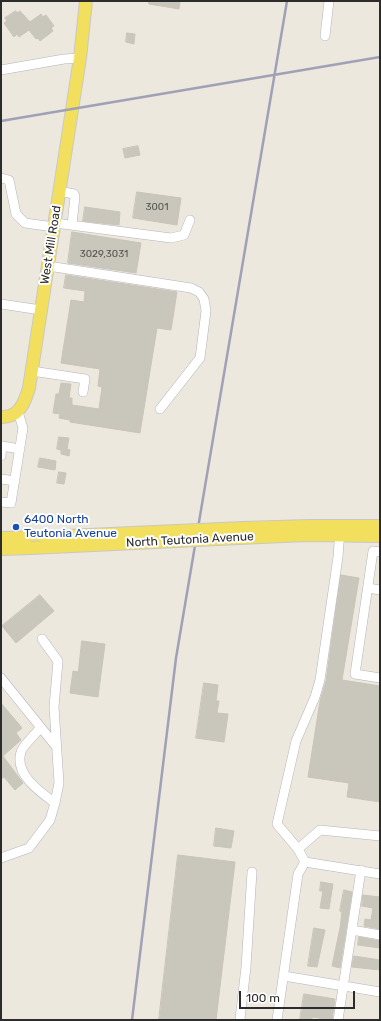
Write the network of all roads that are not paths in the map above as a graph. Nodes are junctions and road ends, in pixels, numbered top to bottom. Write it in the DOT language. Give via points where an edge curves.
graph roads {
  1 [pos="82,1"];
  2 [pos="86,1"];
  3 [pos="92,1"];
  4 [pos="329,1"];
  5 [pos="325,36"];
  6 [pos="80,58"];
  7 [pos="1,70"];
  8 [pos="1,178"];
  9 [pos="59,191"];
  10 [pos="190,220"];
  11 [pos="54,225"];
  12 [pos="72,225"];
  13 [pos="48,266"];
  14 [pos="1,304"];
  15 [pos="41,310"];
  16 [pos="32,371"];
  17 [pos="83,392"];
  18 [pos="160,409"];
  19 [pos="18,412"];
  20 [pos="1,417"];
  21 [pos="20,449"];
  22 [pos="1,456"];
  23 [pos="1,479"];
  24 [pos="15,481"];
  25 [pos="1,502"];
  26 [pos="380,526"];
  27 [pos="340,530"];
  28 [pos="241,533"];
  29 [pos="380,536"];
  30 [pos="1,538"];
  31 [pos="1,548"];
  32 [pos="380,552"];
  33 [pos="368,588"];
  34 [pos="380,590"];
  35 [pos="42,639"];
  36 [pos="1,678"];
  37 [pos="380,678"];
  38 [pos="40,728"];
  39 [pos="55,745"];
  40 [pos="55,803"];
  41 [pos="380,836"];
  42 [pos="298,849"];
  43 [pos="1,858"];
  44 [pos="304,862"];
  45 [pos="360,870"];
  46 [pos="252,872"];
  47 [pos="380,874"];
  48 [pos="352,930"];
  49 [pos="380,935"];
  50 [pos="284,976"];
  51 [pos="343,986"];
  52 [pos="380,992"];
  53 [pos="241,1020"];
  54 [pos="277,1020"];
  55 [pos="338,1020"];
  1 -- 2 [label="street"];
  2 -- 6 [label="main road, West Mill Road"];
  3 -- 6 [label="main road, West Mill Road"];
  4 -- 5 [label="street"];
  6 -- 7 [label="street"];
  6 -- 9 [label="main road, West Mill Road"];
  8 -- 11 [label="street" via="9,180 16,214 24,223"];
  9 -- 11 [label="main road, West Mill Road"];
  9 -- 12 [label="street" via="75,196"];
  10 -- 12 [label="street" via="184,234 171,238"];
  11 -- 12 [label="street"];
  11 -- 13 [label="main road, West Mill Road"];
  13 -- 15 [label="main road, West Mill Road"];
  13 -- 18 [label="street" via="192,288 200,292 206,311 200,358"];
  14 -- 15 [label="street"];
  15 -- 16 [label="main road, West Mill Road"];
  16 -- 17 [label="street" via="85,379"];
  16 -- 19 [label="main road, West Mill Road" via="26,398"];
  19 -- 20 [label="main road" via="12,416"];
  19 -- 21 [label="street" via="23,428"];
  21 -- 22 [label="street" via="2,446"];
  21 -- 24 [label="street"];
  23 -- 24 [label="street"];
  24 -- 25 [label="street" via="11,504"];
  26 -- 27 [label="main road, North Teutonia Avenue"];
  27 -- 28 [label="main road, North Teutonia Avenue"];
  27 -- 29 [label="main road, North Teutonia Avenue"];
  27 -- 42 [label="street" via="320,680 296,741 277,824"];
  28 -- 30 [label="main road, North Teutonia Avenue, bridge"];
  28 -- 31 [label="main road, North Teutonia Avenue, bridge"];
  32 -- 33 [label="street" via="373,551"];
  33 -- 34 [label="street"];
  33 -- 37 [label="street" via="356,674"];
  35 -- 39 [label="street" via="58,661 54,707"];
  36 -- 38 [label="street"];
  38 -- 39 [label="street"];
  38 -- 40 [label="street" via="21,752 20,768 38,790"];
  39 -- 40 [label="street" via="59,783"];
  40 -- 43 [label="street" via="50,820 29,848"];
  41 -- 42 [label="street" via="320,830"];
  42 -- 44 [label="street"];
  44 -- 45 [label="street"];
  44 -- 50 [label="street" via="298,874"];
  45 -- 47 [label="street"];
  45 -- 48 [label="street"];
  46 -- 53 [label="street"];
  48 -- 49 [label="street"];
  48 -- 51 [label="street"];
  50 -- 51 [label="street"];
  50 -- 54 [label="street"];
  51 -- 52 [label="street"];
  51 -- 55 [label="street"];
}
